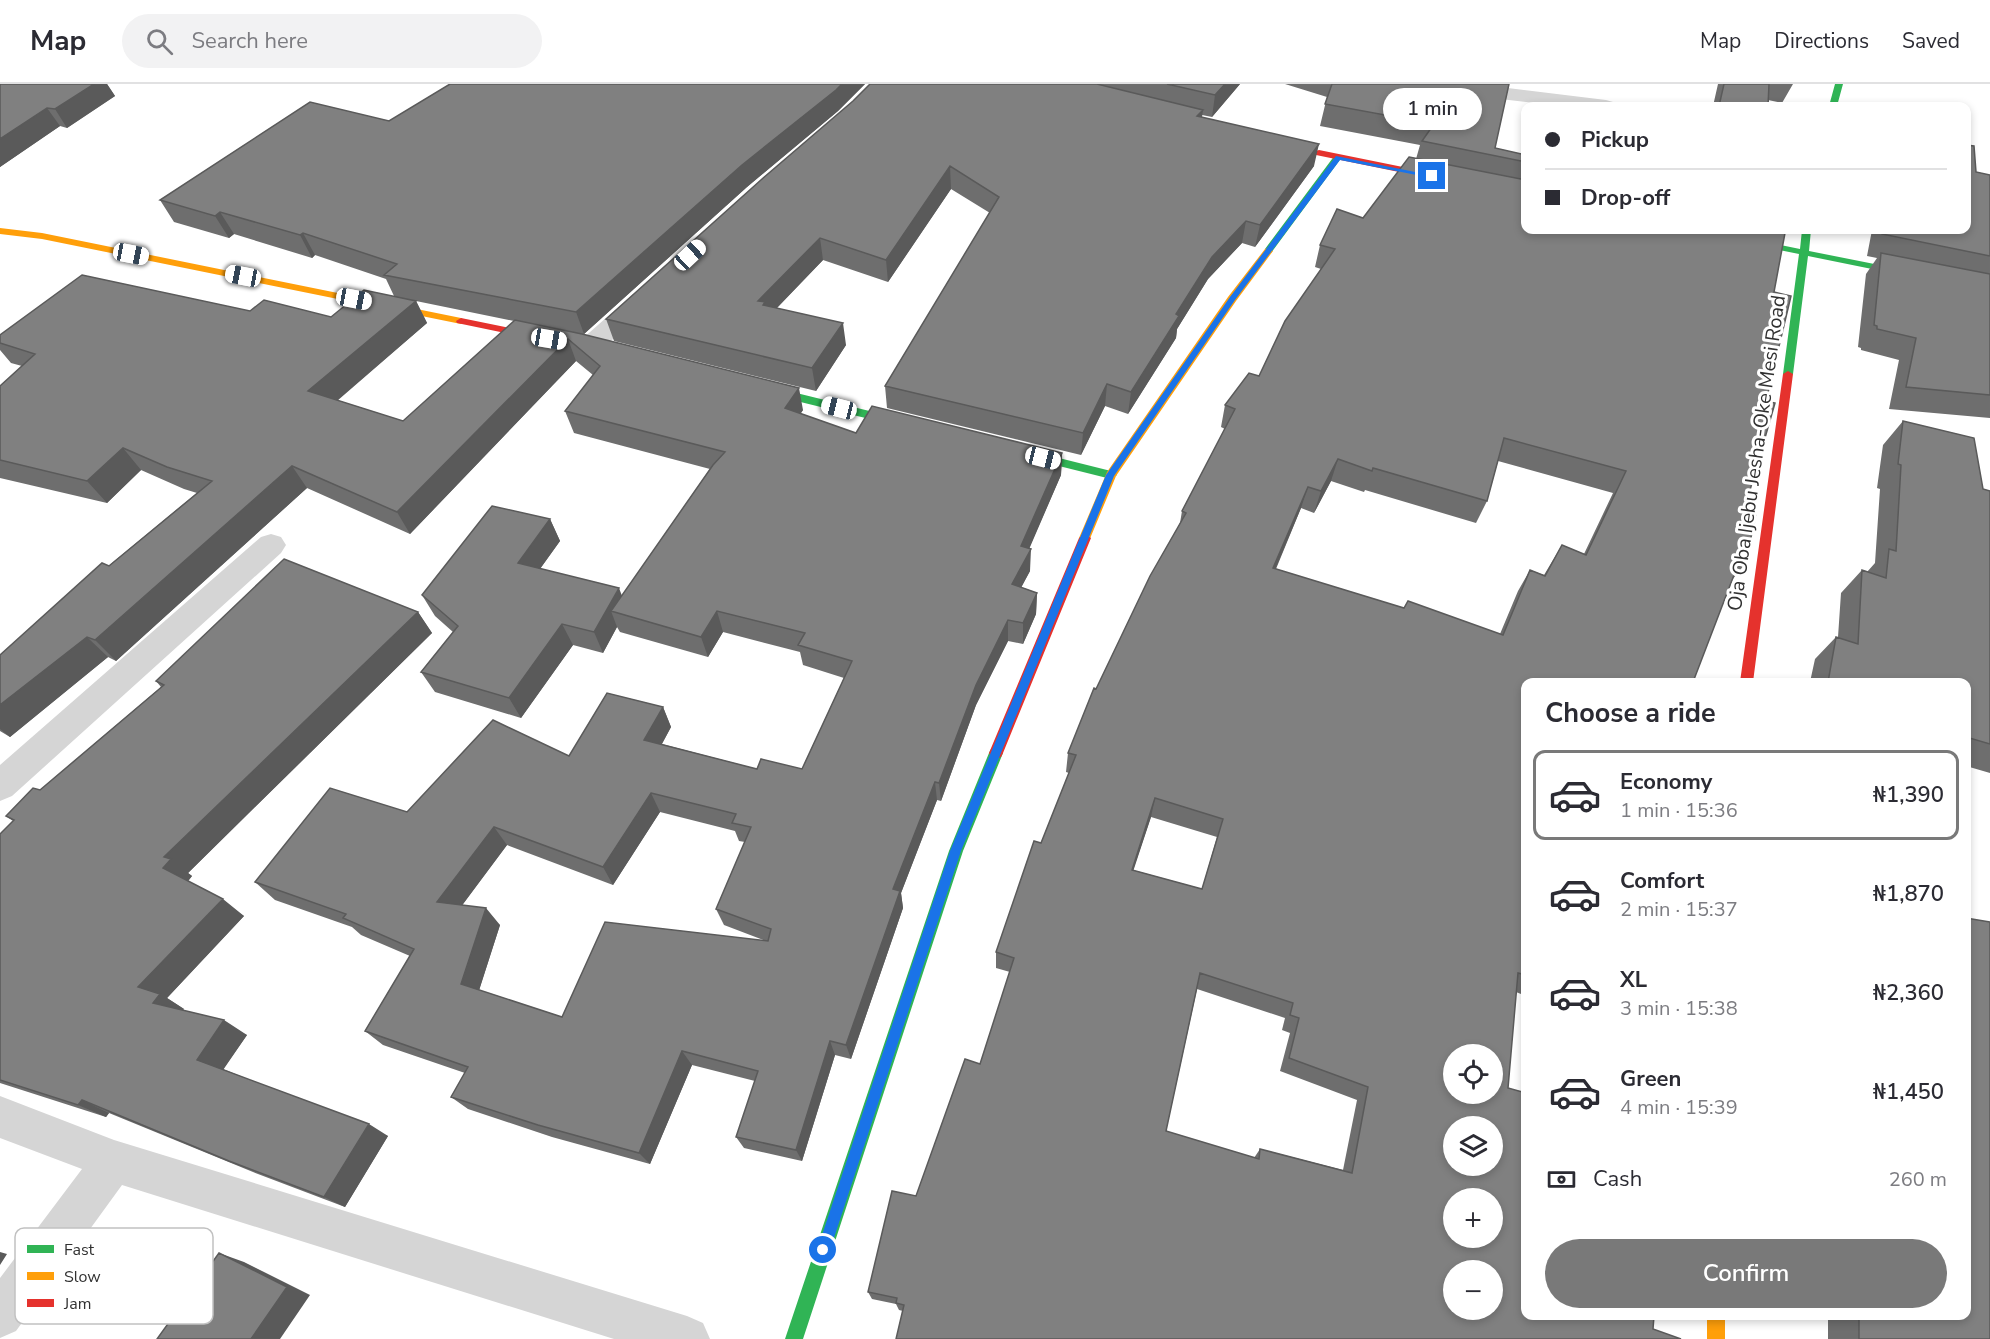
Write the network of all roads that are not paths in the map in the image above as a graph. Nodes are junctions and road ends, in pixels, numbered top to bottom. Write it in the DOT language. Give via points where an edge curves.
graph roads {
  1 [pos="1442,84"];
  2 [pos="1839,84"];
  3 [pos="1573,102"];
  4 [pos="1834,102"];
  5 [pos="1305,149"];
  6 [pos="1338,158"];
  7 [pos="1521,194"];
  8 [pos="0,231"];
  9 [pos="1713,234"];
  10 [pos="1806,234"];
  11 [pos="1803,252"];
  12 [pos="660,282"];
  13 [pos="1990,290"];
  14 [pos="559,341"];
  15 [pos="590,347"];
  16 [pos="740,384"];
  17 [pos="926,429"];
  18 [pos="1006,449"];
  19 [pos="1111,475"];
  20 [pos="271,545"];
  21 [pos="1747,678"];
  22 [pos="0,786"];
  23 [pos="0,1117"];
  24 [pos="114,1161"];
  25 [pos="64,1228"];
  26 [pos="15,1295"];
  27 [pos="0,1315"];
  28 [pos="1716,1320"];
  29 [pos="687,1339"];
  30 [pos="794,1339"];
  31 [pos="1716,1339"];
  1 -- 3 [label="street"];
  2 -- 4 [label="street"];
  5 -- 6 [label="street"];
  6 -- 7 [label="street"];
  6 -- 19 [label="street" via="1232,299"];
  8 -- 14 [label="street" via="42,236"];
  9 -- 11 [label="street"];
  10 -- 11 [label="street, Oja Oba Ijebu Jesha-Oke Mesi Road"];
  11 -- 13 [label="street"];
  11 -- 21 [label="street, Oja Oba Ijebu Jesha-Oke Mesi Road"];
  12 -- 15 [label="street"];
  16 -- 17 [label="street"];
  18 -- 19 [label="street"];
  19 -- 30 [label="street" via="956,851"];
  20 -- 22 [label="street"];
  23 -- 24 [label="street"];
  24 -- 25 [label="street"];
  24 -- 29 [label="street"];
  26 -- 27 [label="street"];
  28 -- 31 [label="street"];
}
